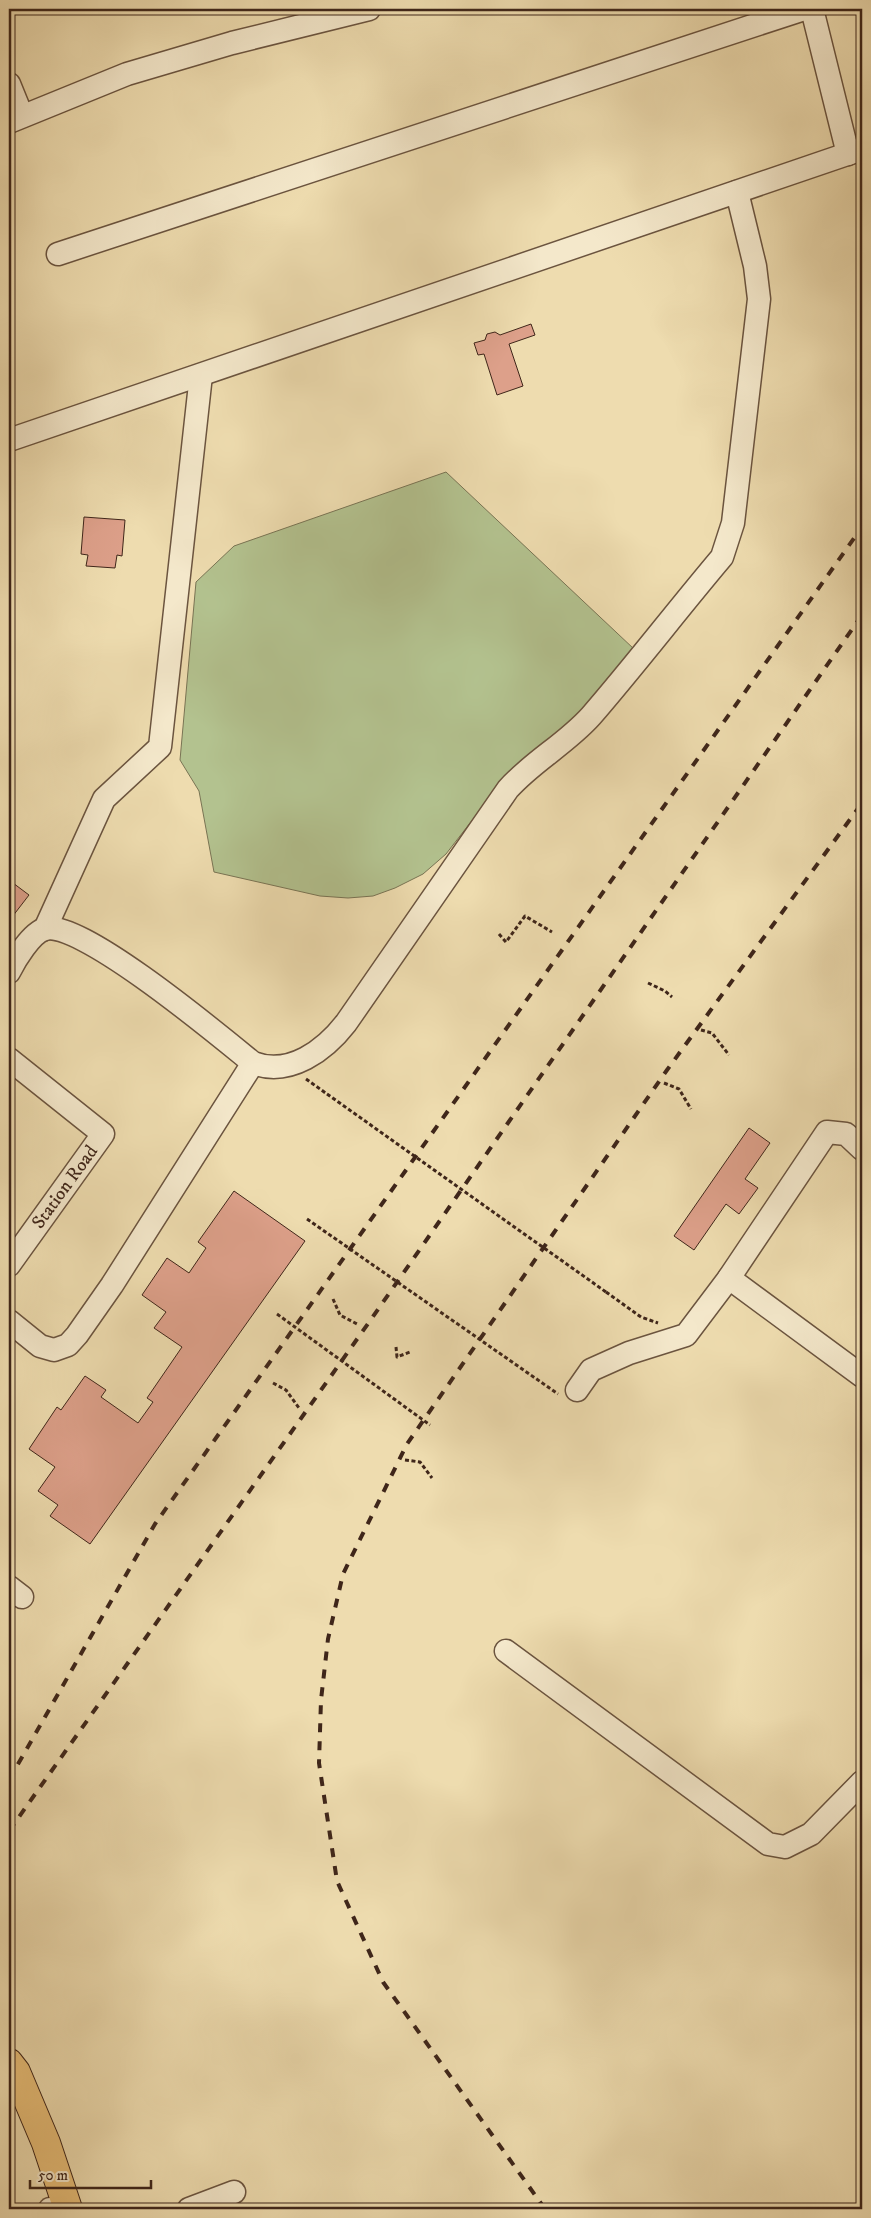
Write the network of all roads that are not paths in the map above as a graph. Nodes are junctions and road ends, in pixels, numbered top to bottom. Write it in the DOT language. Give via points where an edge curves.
graph roads {
  1 [pos="369,9"];
  2 [pos="804,9"];
  3 [pos="812,9"];
  4 [pos="9,84"];
  5 [pos="15,119"];
  6 [pos="855,151"];
  7 [pos="736,192"];
  8 [pos="58,254"];
  9 [pos="201,375"];
  10 [pos="9,440"];
  11 [pos="45,929"];
  12 [pos="9,972"];
  13 [pos="9,1059"];
  14 [pos="253,1063"];
  15 [pos="862,1149"];
  16 [pos="9,1264"];
  17 [pos="729,1278"];
  18 [pos="9,1321"];
  19 [pos="862,1376"];
  20 [pos="568,1392"];
  21 [pos="506,1651"];
  22 [pos="862,1782"];
  23 [pos="9,2063"];
  24 [pos="9,2092"];
  25 [pos="234,2192"];
  26 [pos="51,2209"];
  27 [pos="68,2209"];
  28 [pos="189,2209"];
  1 -- 5 [label="street" via="232,43 126,74"];
  2 -- 8 [label="street"];
  3 -- 6 [label="street"];
  4 -- 5 [label="street"];
  6 -- 7 [label="street"];
  7 -- 9 [label="street"];
  7 -- 14 [label="street" via="755,266 758,314 733,522 722,556 590,716 508,789 331,1040 299,1062 268,1067"];
  9 -- 10 [label="street"];
  9 -- 11 [label="street" via="160,746 104,799"];
  11 -- 12 [label="street" via="17,957"];
  11 -- 14 [label="street" via="70,932 114,958"];
  13 -- 16 [label="street, Station Road" via="104,1134"];
  14 -- 18 [label="street" via="78,1335 68,1345 54,1350 40,1346"];
  15 -- 17 [label="street" via="846,1134 826,1132"];
  17 -- 19 [label="street"];
  17 -- 20 [label="street" via="686,1335 591,1370"];
  21 -- 22 [label="street" via="768,1844 785,1847 811,1834"];
  23 -- 27 [label="highway" via="16,2072 46,2143"];
  24 -- 26 [label="highway"];
  25 -- 28 [label="street"];
}
